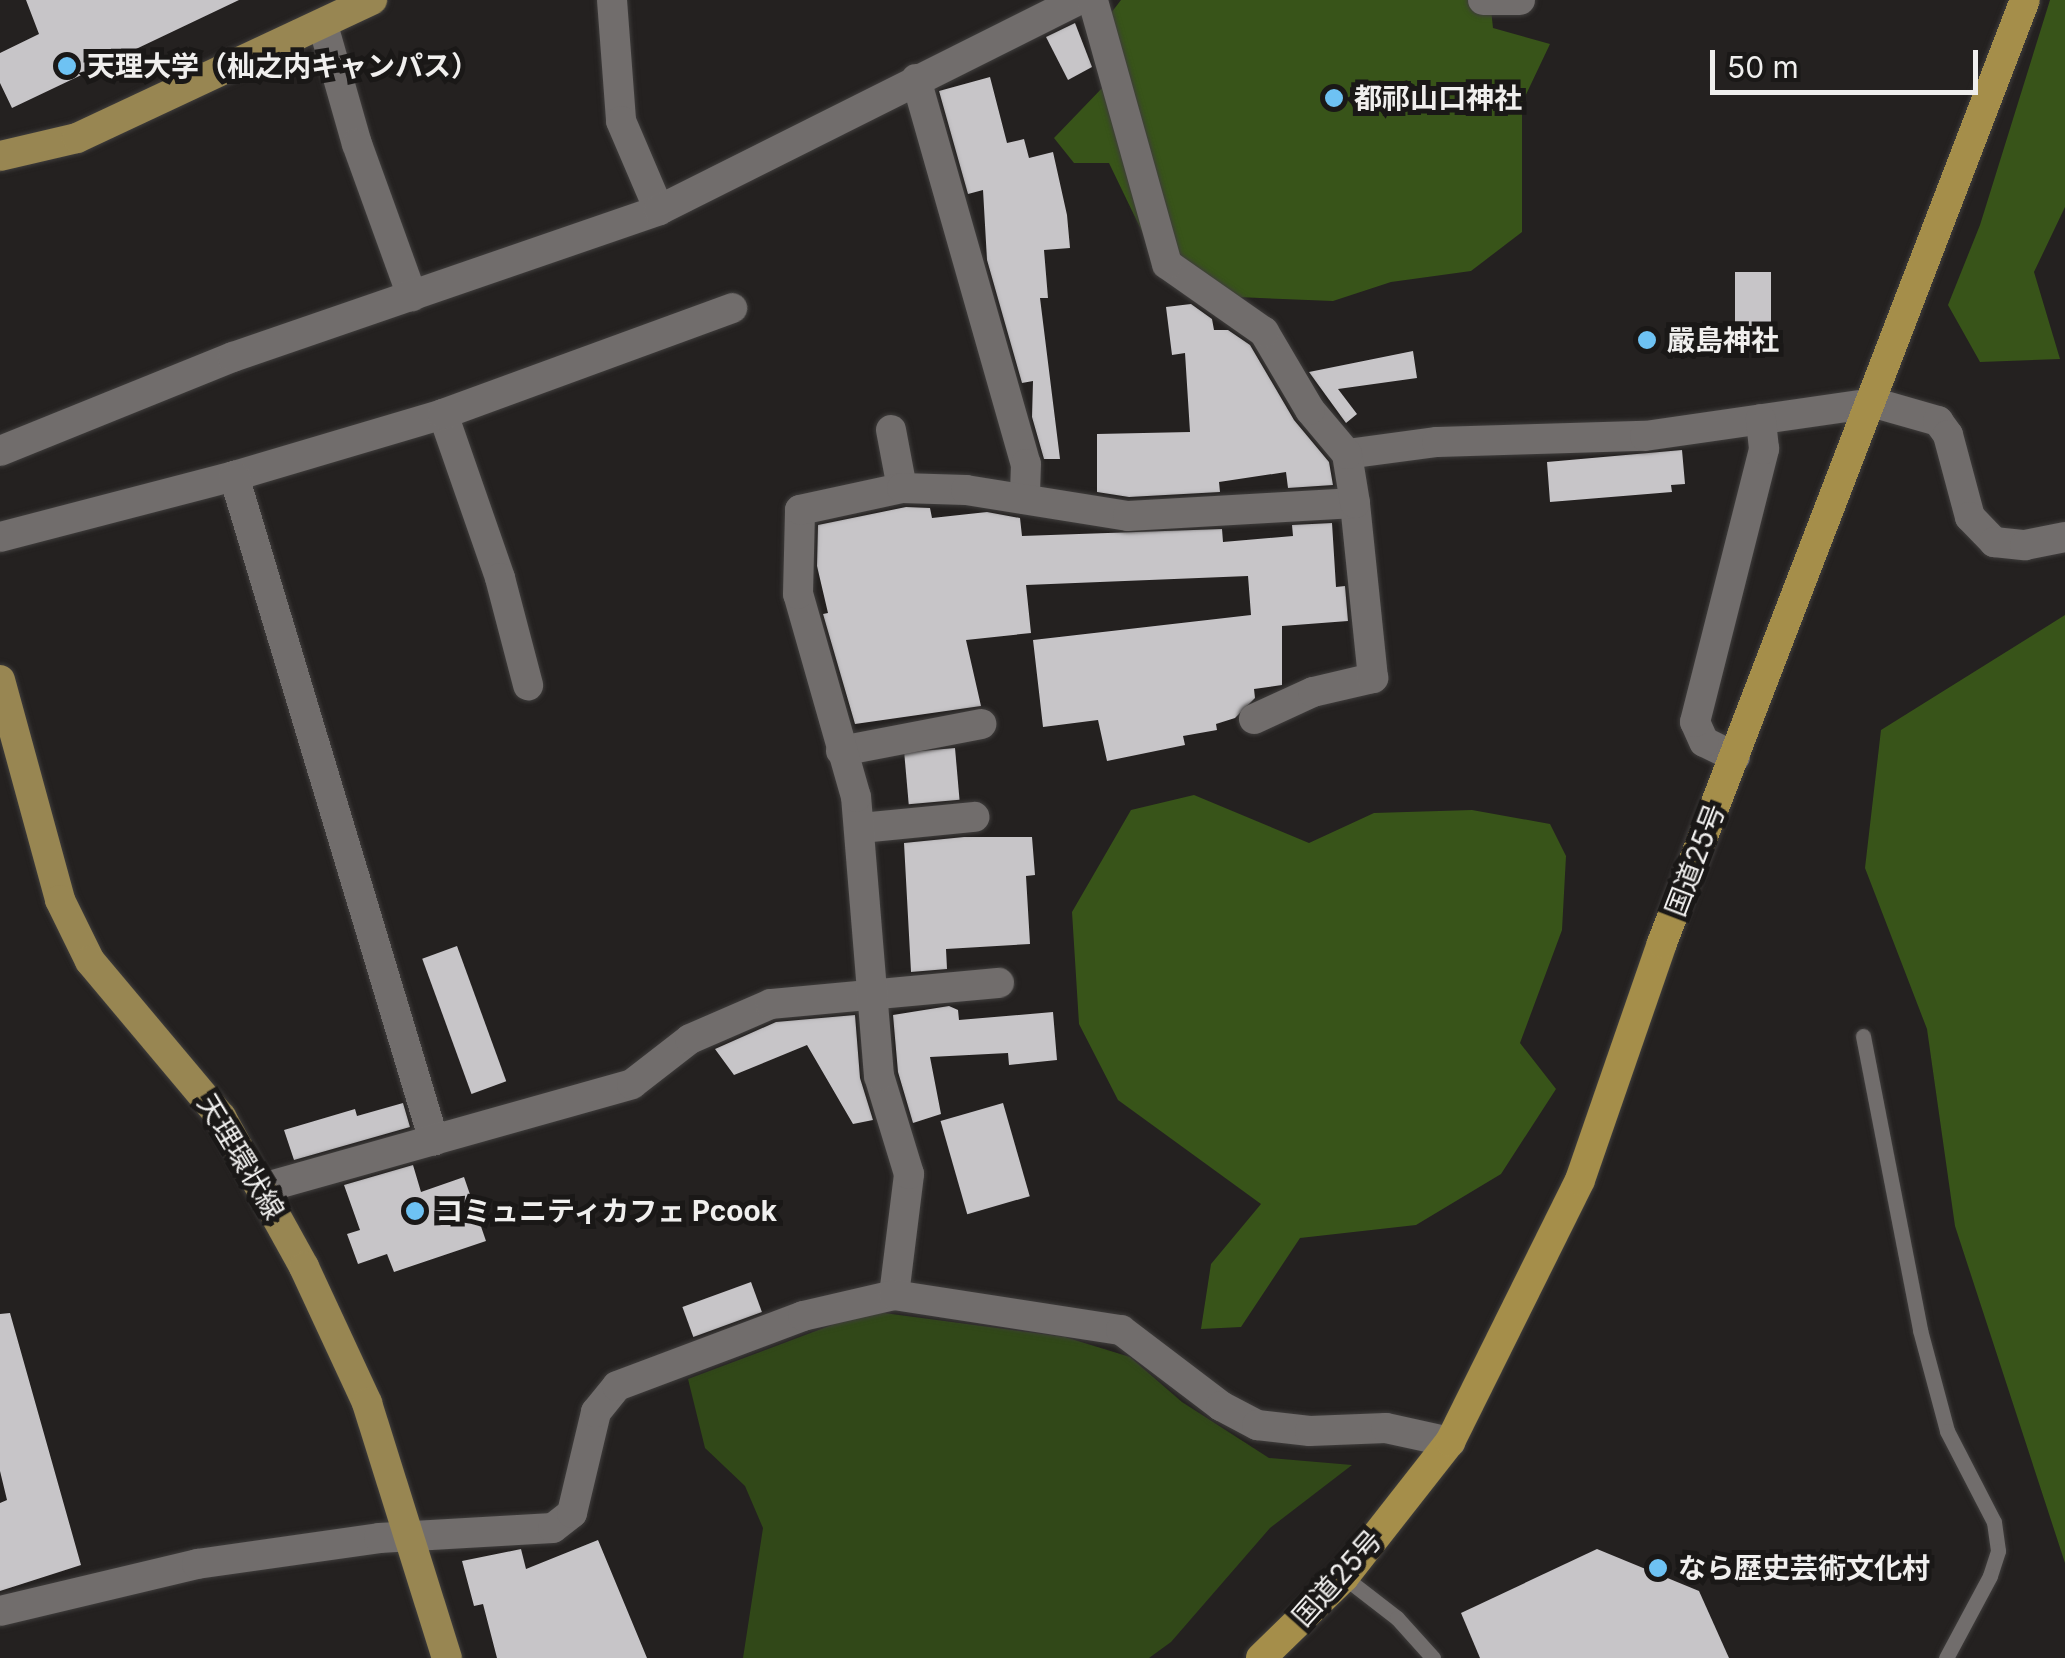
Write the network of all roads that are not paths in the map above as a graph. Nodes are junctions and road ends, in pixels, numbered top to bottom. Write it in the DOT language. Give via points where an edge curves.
graph roads {
  1 [pos="372,0"];
  2 [pos="612,0"];
  3 [pos="1079,0"];
  4 [pos="1094,0"];
  5 [pos="1483,0"];
  6 [pos="1520,0"];
  7 [pos="2025,0"];
  8 [pos="323,24"];
  9 [pos="916,79"];
  10 [pos="0,156"];
  11 [pos="659,210"];
  12 [pos="412,296"];
  13 [pos="732,308"];
  14 [pos="1875,402"];
  15 [pos="443,414"];
  16 [pos="1762,420"];
  17 [pos="891,430"];
  18 [pos="0,451"];
  19 [pos="1347,454"];
  20 [pos="234,476"];
  21 [pos="902,488"];
  22 [pos="1024,500"];
  23 [pos="1355,503"];
  24 [pos="0,537"];
  25 [pos="2065,537"];
  26 [pos="0,680"];
  27 [pos="528,686"];
  28 [pos="1254,719"];
  29 [pos="981,724"];
  30 [pos="841,752"];
  31 [pos="1735,757"];
  32 [pos="974,817"];
  33 [pos="861,828"];
  34 [pos="999,984"];
  35 [pos="872,991"];
  36 [pos="1863,1036"];
  37 [pos="434,1142"];
  38 [pos="264,1188"];
  39 [pos="894,1294"];
  40 [pos="1450,1442"];
  41 [pos="410,1539"];
  42 [pos="1344,1577"];
  43 [pos="0,1611"];
  44 [pos="447,1658"];
  45 [pos="1261,1658"];
  46 [pos="1433,1658"];
  47 [pos="1946,1658"];
  1 -- 8 [label="main road"];
  2 -- 11 [label="street" via="620,121"];
  3 -- 9 [label="street"];
  4 -- 19 [label="street" via="1167,264 1264,332 1310,410"];
  5 -- 6 [label="street"];
  7 -- 14 [label="highway, 国道25号"];
  8 -- 10 [label="main road" via="63,144"];
  8 -- 12 [label="street" via="357,144"];
  9 -- 11 [label="street"];
  9 -- 22 [label="street" via="1026,464"];
  11 -- 12 [label="street"];
  12 -- 18 [label="street"];
  13 -- 15 [label="street"];
  14 -- 16 [label="street"];
  14 -- 25 [label="street" via="1938,420 1948,434 1970,518 1994,542 2025,545"];
  14 -- 31 [label="highway, 国道25号"];
  15 -- 20 [label="street"];
  15 -- 27 [label="street" via="500,578"];
  16 -- 19 [label="street" via="1645,436 1437,442"];
  16 -- 31 [label="street" via="1764,449 1695,722 1704,742"];
  17 -- 21 [label="street"];
  19 -- 23 [label="street"];
  20 -- 24 [label="street"];
  20 -- 37 [label="street"];
  21 -- 22 [label="street"];
  21 -- 30 [label="street" via="800,510 798,594"];
  22 -- 23 [label="street" via="1128,516"];
  23 -- 28 [label="street" via="1373,678 1313,692"];
  26 -- 38 [label="main road, 天理環状線" via="60,900 90,961 200,1087"];
  29 -- 30 [label="street"];
  30 -- 33 [label="street"];
  31 -- 40 [label="highway, 国道25号" via="1580,1180"];
  32 -- 33 [label="street"];
  33 -- 35 [label="street"];
  34 -- 35 [label="street"];
  35 -- 37 [label="street" via="771,1004 690,1039 632,1084"];
  35 -- 39 [label="street" via="879,1076 909,1174"];
  36 -- 47 [label="lane" via="1929,1364 1948,1431 1994,1522 1998,1551"];
  37 -- 38 [label="street"];
  38 -- 41 [label="main road, 天理環状線" via="367,1403"];
  39 -- 40 [label="street" via="1121,1330 1221,1406 1257,1425 1386,1428"];
  39 -- 41 [label="street" via="803,1316 617,1386 596,1412 572,1513 553,1528"];
  40 -- 42 [label="highway, 国道25号"];
  41 -- 43 [label="street" via="196,1564"];
  41 -- 44 [label="main road, 天理環状線"];
  42 -- 45 [label="highway, 国道25号"];
  42 -- 46 [label="lane"];
}
